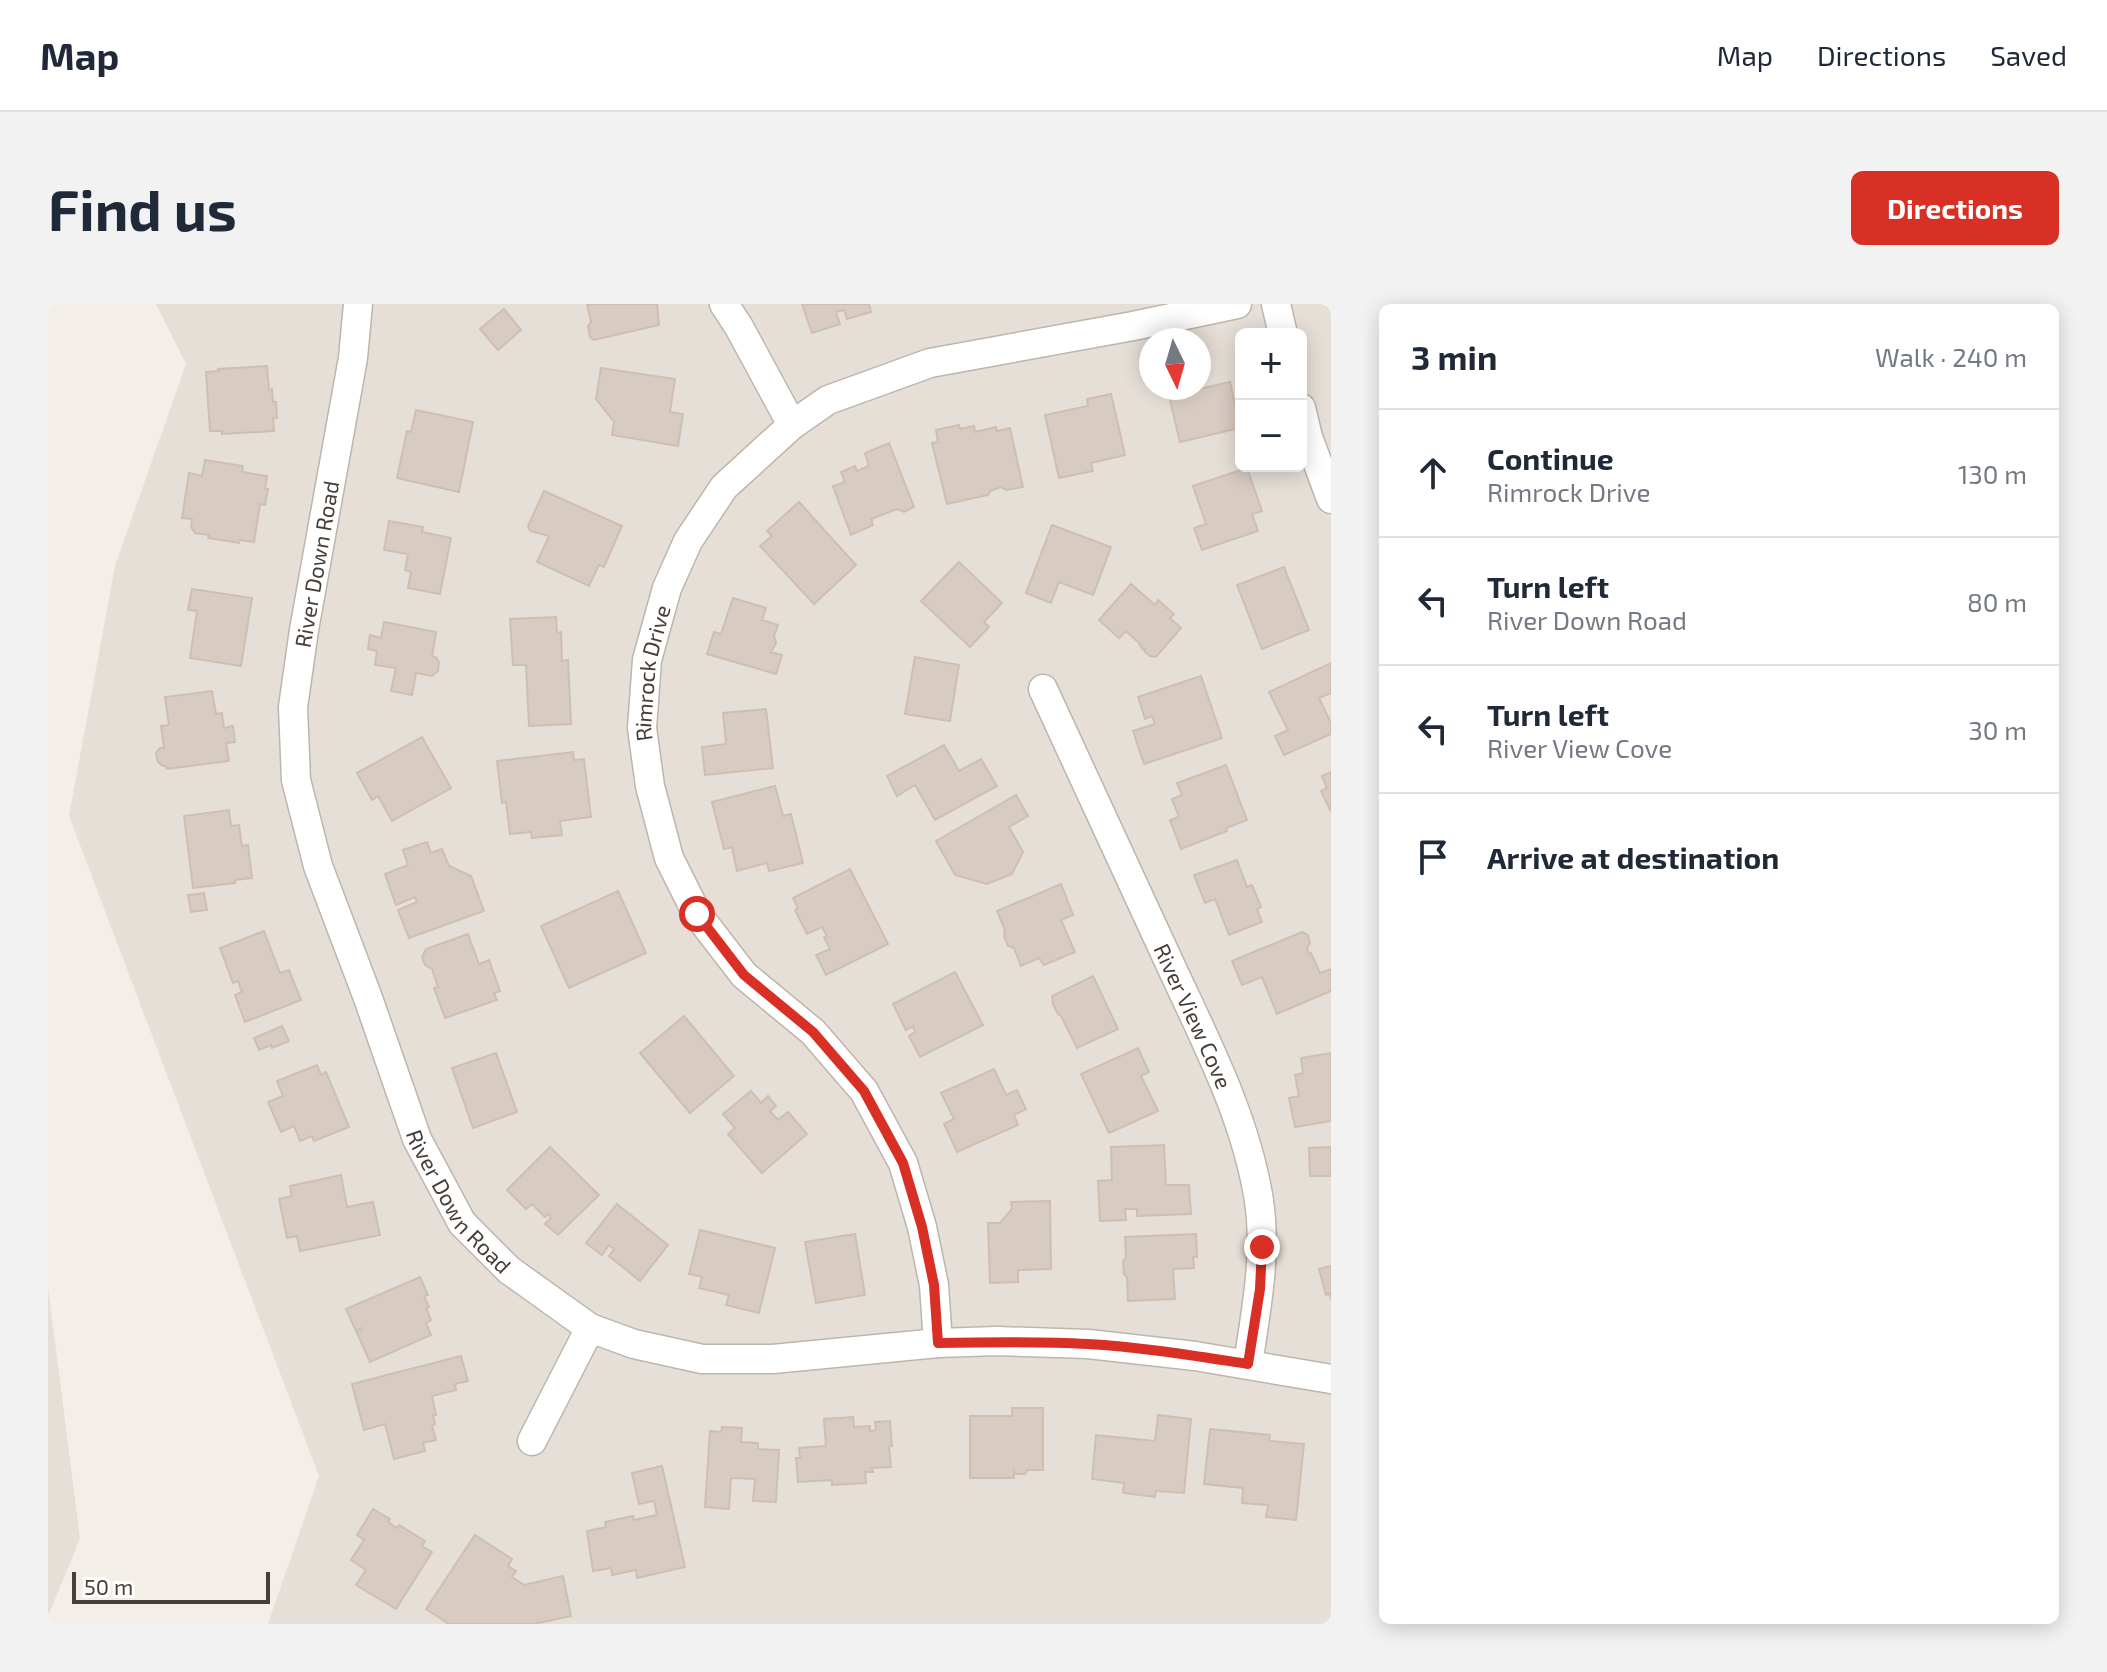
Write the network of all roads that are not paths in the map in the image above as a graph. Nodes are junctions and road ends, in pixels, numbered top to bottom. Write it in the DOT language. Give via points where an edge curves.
graph roads {
  1 [pos="358,304"];
  2 [pos="1237,304"];
  3 [pos="1276,304"];
  4 [pos="733,312"];
  5 [pos="1129,315"];
  6 [pos="1282,328"];
  7 [pos="792,425"];
  8 [pos="1307,433"];
  9 [pos="1331,499"];
  10 [pos="1043,689"];
  11 [pos="590,1328"];
  12 [pos="938,1343"];
  13 [pos="1248,1364"];
  14 [pos="1331,1379"];
  15 [pos="532,1441"];
  1 -- 11 [label="street, River Down Road" via="293,707 296,780 318,866 417,1139 462,1223 509,1270"];
  2 -- 5 [label="street, Rimrock Drive"];
  3 -- 6 [label="street"];
  4 -- 7 [label="street"];
  5 -- 7 [label="street, Rimrock Drive" via="930,363 828,400"];
  7 -- 12 [label="street, Rimrock Drive" via="724,487 688,541 667,588 647,660 642,728 650,786 669,858 697,914 744,975 813,1032 864,1091 903,1163 934,1285"];
  8 -- 9 [label="street"];
  10 -- 13 [label="street, River View Cove" via="1215,1061 1245,1140 1262,1247"];
  11 -- 12 [label="street, River Down Road" via="702,1359 773,1359"];
  11 -- 15 [label="street"];
  12 -- 13 [label="street, River Down Road" via="1088,1344"];
  13 -- 14 [label="street, River Down Road"];
}
